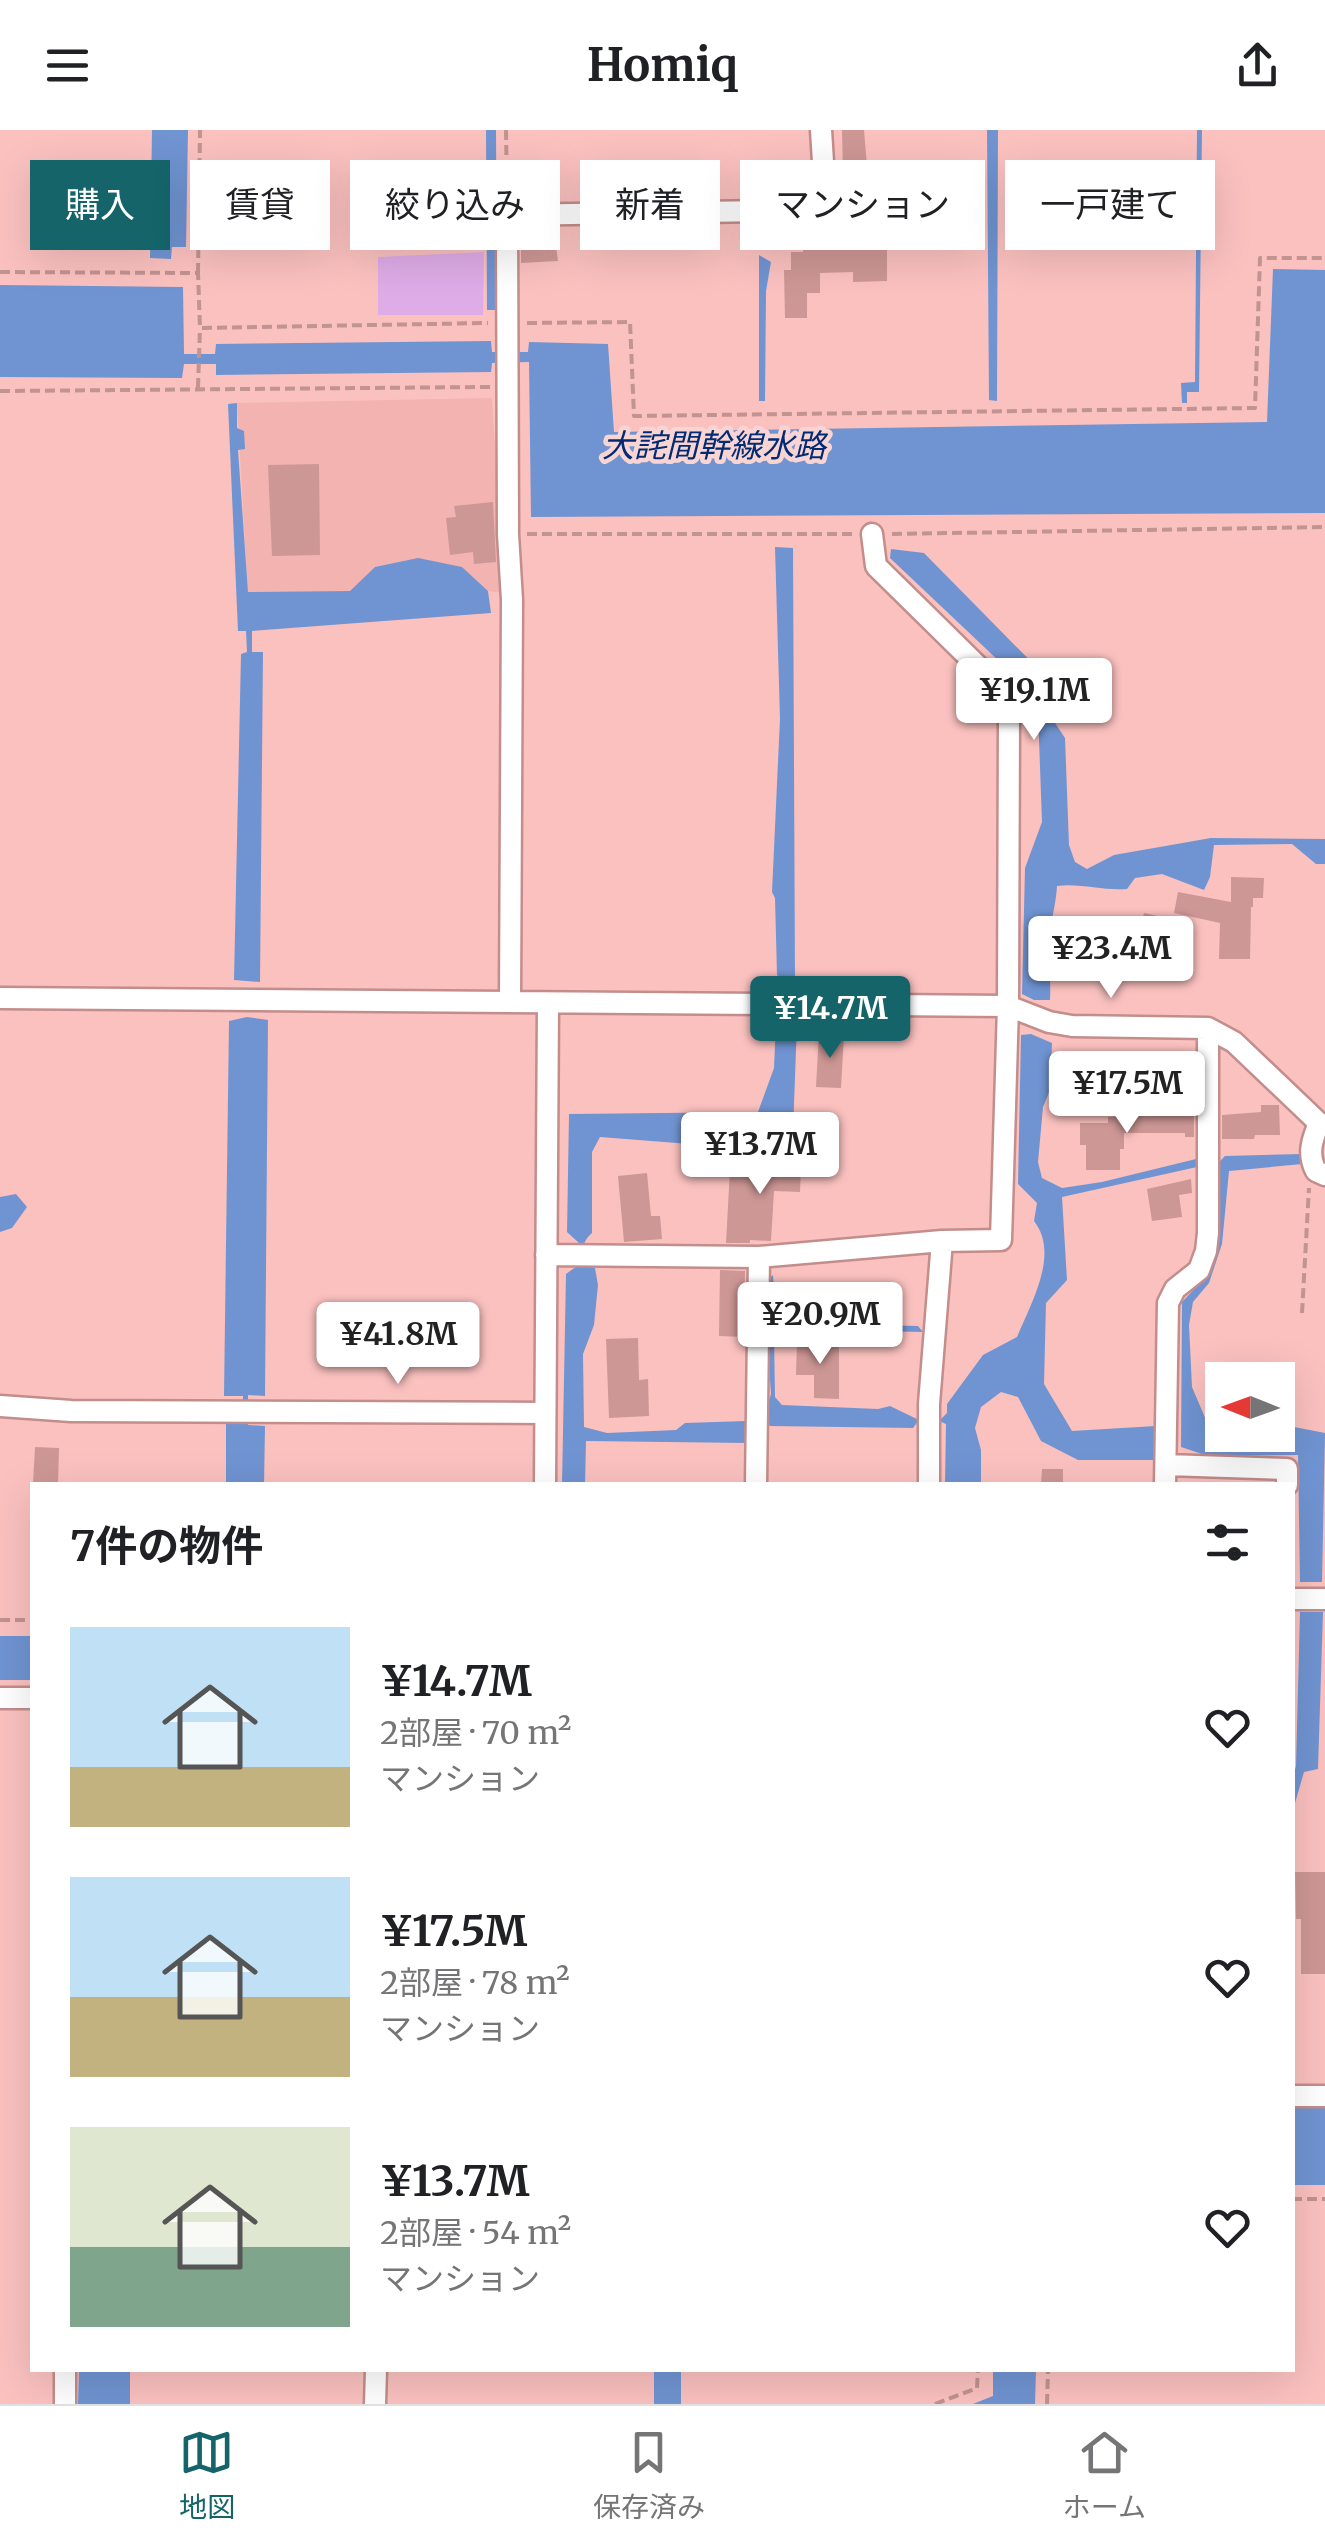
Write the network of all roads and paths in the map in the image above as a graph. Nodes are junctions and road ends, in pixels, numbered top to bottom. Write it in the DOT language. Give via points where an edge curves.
graph roads {
  1 [pos="200,130"];
  2 [pos="506,130"];
  3 [pos="821,130"];
  4 [pos="506,160"];
  5 [pos="560,215"];
  6 [pos="507,250"];
  7 [pos="1325,258"];
  8 [pos="0,272"];
  9 [pos="198,273"];
  10 [pos="506,323"];
  11 [pos="200,328"];
  12 [pos="506,378"];
  13 [pos="198,390"];
  14 [pos="0,392"];
  15 [pos="1325,527"];
  16 [pos="508,534"];
  17 [pos="872,534"];
  18 [pos="0,998"];
  19 [pos="510,1001"];
  20 [pos="548,1003"];
  21 [pos="1008,1006"];
  22 [pos="1208,1028"];
  23 [pos="1322,1124"];
  24 [pos="1318,1168"];
  25 [pos="942,1240"];
  26 [pos="546,1255"];
  27 [pos="759,1257"];
  28 [pos="1302,1314"];
  29 [pos="0,1406"];
  30 [pos="545,1412"];
  31 [pos="1166,1475"];
  32 [pos="545,1482"];
  33 [pos="756,1482"];
  34 [pos="928,1482"];
  35 [pos="1287,1482"];
  36 [pos="1295,1598"];
  37 [pos="1325,1599"];
  38 [pos="0,1620"];
  39 [pos="30,1620"];
  40 [pos="0,1698"];
  41 [pos="30,1698"];
  42 [pos="1295,2096"];
  43 [pos="1325,2096"];
  44 [pos="1295,2199"];
  45 [pos="1325,2199"];
  46 [pos="65,2372"];
  47 [pos="376,2372"];
  48 [pos="978,2372"];
  49 [pos="1048,2372"];
  50 [pos="65,2404"];
  51 [pos="376,2404"];
  52 [pos="935,2404"];
  53 [pos="1047,2404"];
  1 -- 9 [label="path"];
  2 -- 4 [label="path"];
  3 -- 5 [label="street" via="826,210"];
  6 -- 10 [label="street"];
  7 -- 10 [label="path" via="1260,258 1255,408 634,416 630,322"];
  8 -- 9 [label="path"];
  9 -- 11 [label="path"];
  10 -- 11 [label="path"];
  10 -- 12 [label="street"];
  11 -- 13 [label="path"];
  12 -- 13 [label="path"];
  12 -- 16 [label="street"];
  13 -- 14 [label="path"];
  15 -- 17 [label="path"];
  16 -- 17 [label="path"];
  16 -- 19 [label="street"];
  17 -- 21 [label="street" via="876,566 1000,688 1009,716"];
  18 -- 19 [label="street"];
  19 -- 20 [label="street"];
  20 -- 21 [label="street"];
  20 -- 26 [label="street"];
  21 -- 22 [label="street" via="1072,1026"];
  21 -- 25 [label="street" via="1001,1240"];
  22 -- 23 [label="street" via="1234,1042"];
  22 -- 31 [label="street" via="1208,1234 1199,1270 1168,1303"];
  23 -- 24 [label="street" via="1311,1144"];
  24 -- 28 [label="path"];
  25 -- 27 [label="street"];
  25 -- 34 [label="street"];
  26 -- 27 [label="street"];
  26 -- 30 [label="street"];
  27 -- 33 [label="street"];
  29 -- 30 [label="street"];
  30 -- 32 [label="street"];
  31 -- 35 [label="street" via="1287,1469"];
  36 -- 37 [label="street"];
  38 -- 39 [label="path"];
  40 -- 41 [label="street"];
  42 -- 43 [label="street"];
  44 -- 45 [label="path"];
  46 -- 50 [label="street"];
  47 -- 51 [label="street"];
  48 -- 52 [label="path" via="977,2388"];
  49 -- 53 [label="path"];
}
